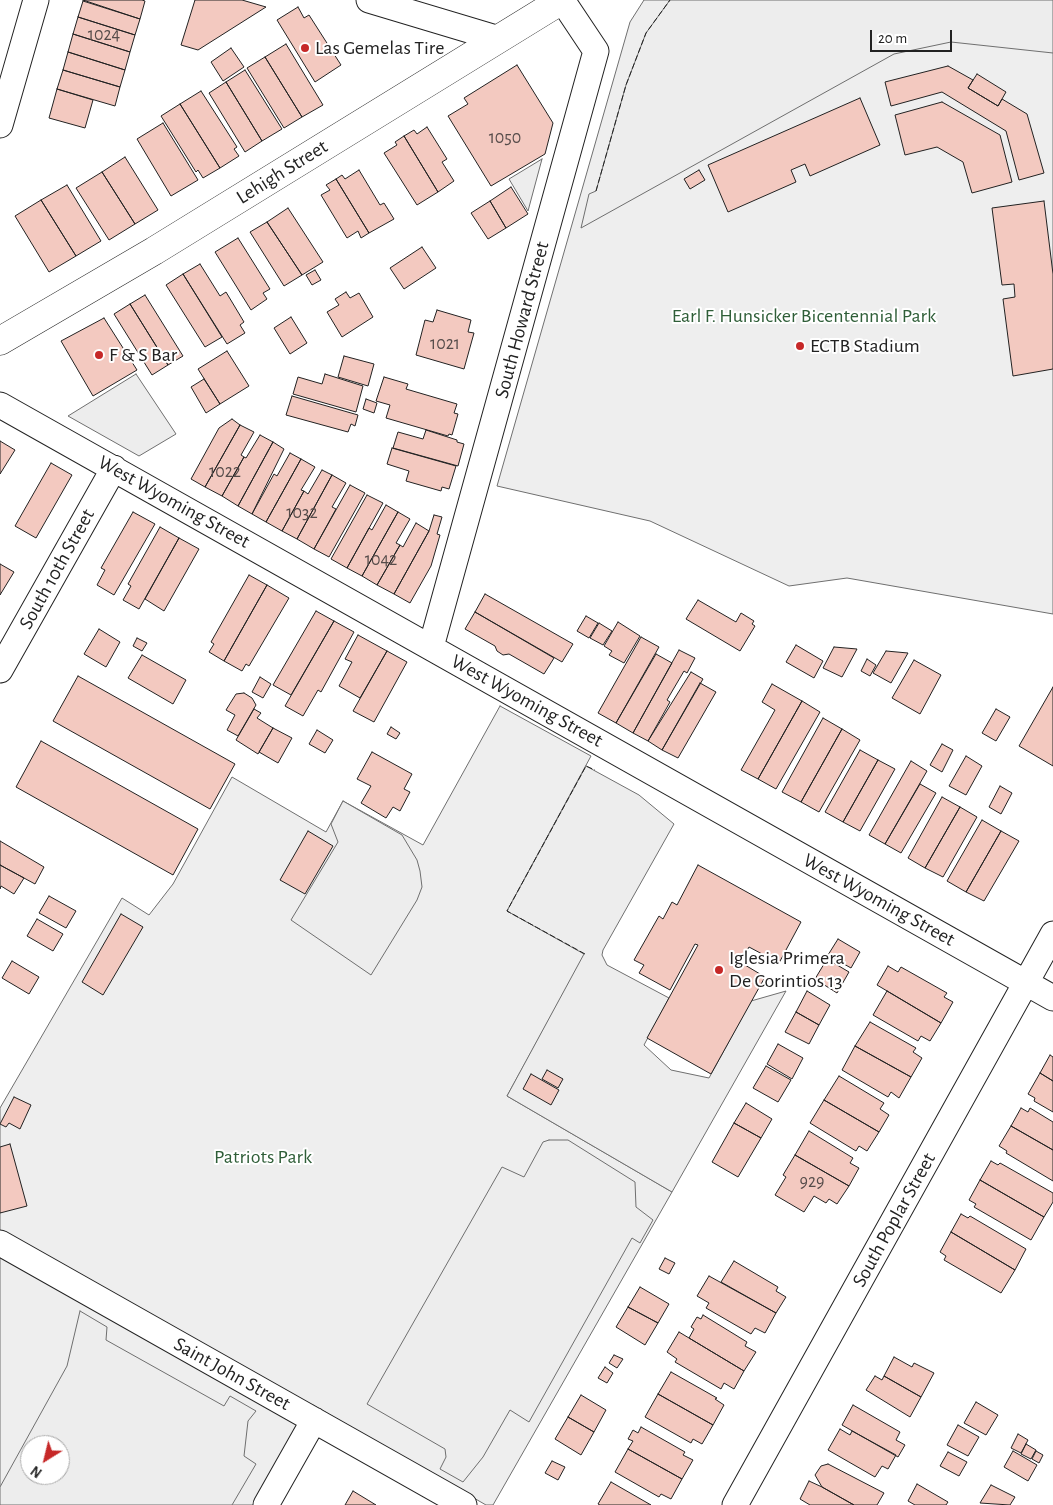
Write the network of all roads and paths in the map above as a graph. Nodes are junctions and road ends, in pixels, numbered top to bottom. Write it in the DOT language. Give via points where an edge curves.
graph roads {
  1 [pos="36,0"];
  2 [pos="369,0"];
  3 [pos="562,0"];
  4 [pos="499,39"];
  5 [pos="0,125"];
  6 [pos="0,341"];
  7 [pos="0,405"];
  8 [pos="114,468"];
  9 [pos="431,647"];
  10 [pos="0,670"];
  11 [pos="1053,934"];
  12 [pos="1026,982"];
  13 [pos="1053,998"];
  14 [pos="0,1243"];
  15 [pos="314,1420"];
  16 [pos="266,1505"];
  17 [pos="464,1505"];
  18 [pos="734,1505"];
  1 -- 5 [label="street"];
  2 -- 4 [label="street"];
  3 -- 4 [label="main road, Lehigh Street"];
  3 -- 9 [label="street, South Howard Street" via="596,51"];
  4 -- 6 [label="main road, Lehigh Street" via="154,251"];
  7 -- 8 [label="street, West Wyoming Street"];
  8 -- 9 [label="street, West Wyoming Street"];
  8 -- 10 [label="street, South 10th Street"];
  9 -- 12 [label="street, West Wyoming Street"];
  11 -- 12 [label="street, South Poplar Street"];
  12 -- 13 [label="street, West Wyoming Street"];
  12 -- 18 [label="street, South Poplar Street"];
  14 -- 15 [label="street, Saint John Street"];
  15 -- 16 [label="street"];
  15 -- 17 [label="street, Saint John Street"];
}
